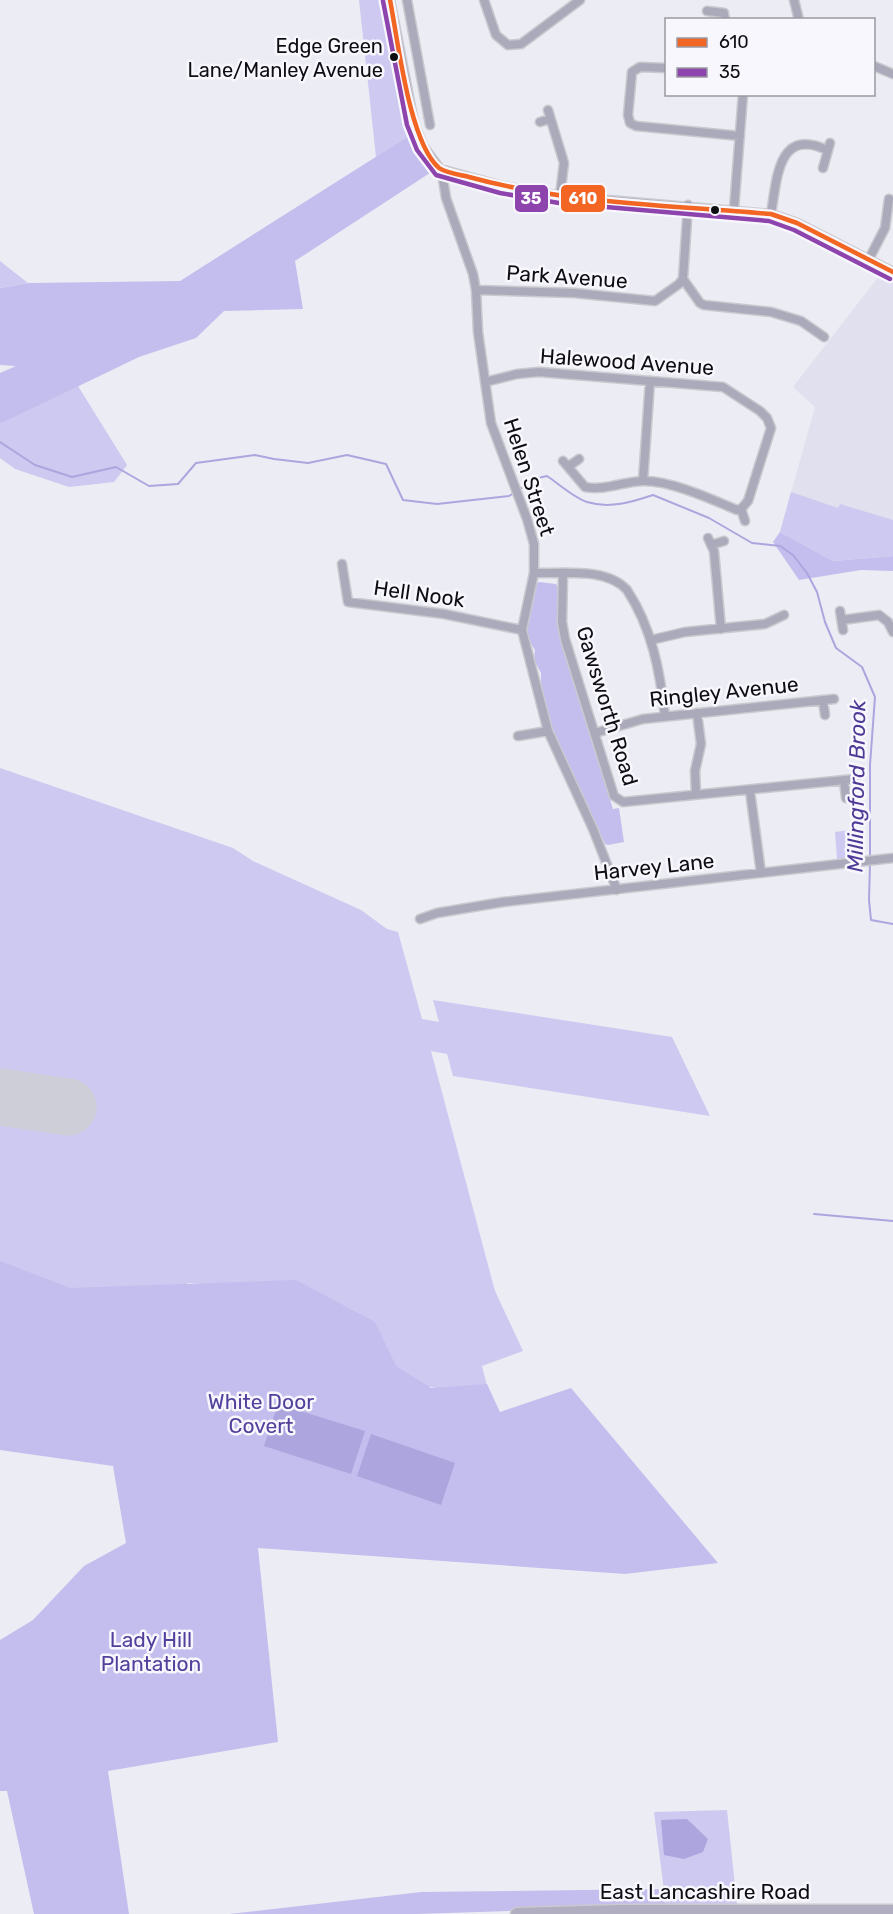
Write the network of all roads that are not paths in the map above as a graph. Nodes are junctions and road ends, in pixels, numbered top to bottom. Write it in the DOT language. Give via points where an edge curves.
graph roads {
  1 [pos="390,0"];
  2 [pos="407,0"];
  3 [pos="484,0"];
  4 [pos="580,0"];
  5 [pos="794,0"];
  6 [pos="707,11"];
  7 [pos="725,18"];
  8 [pos="798,18"];
  9 [pos="875,67"];
  10 [pos="665,68"];
  11 [pos="893,74"];
  12 [pos="743,96"];
  13 [pos="540,122"];
  14 [pos="430,125"];
  15 [pos="740,136"];
  16 [pos="823,168"];
  17 [pos="446,171"];
  18 [pos="560,196"];
  19 [pos="889,198"];
  20 [pos="688,206"];
  21 [pos="734,209"];
  22 [pos="771,213"];
  23 [pos="869,259"];
  24 [pos="893,272"];
  25 [pos="683,279"];
  26 [pos="476,290"];
  27 [pos="824,338"];
  28 [pos="650,381"];
  29 [pos="485,382"];
  30 [pos="579,459"];
  31 [pos="643,481"];
  32 [pos="741,509"];
  33 [pos="745,521"];
  34 [pos="724,541"];
  35 [pos="342,564"];
  36 [pos="534,573"];
  37 [pos="563,574"];
  38 [pos="784,615"];
  39 [pos="722,629"];
  40 [pos="522,630"];
  41 [pos="843,630"];
  42 [pos="893,632"];
  43 [pos="651,640"];
  44 [pos="834,699"];
  45 [pos="823,700"];
  46 [pos="697,713"];
  47 [pos="665,716"];
  48 [pos="825,716"];
  49 [pos="549,731"];
  50 [pos="595,733"];
  51 [pos="518,736"];
  52 [pos="844,780"];
  53 [pos="855,780"];
  54 [pos="750,791"];
  55 [pos="696,794"];
  56 [pos="846,798"];
  57 [pos="893,858"];
  58 [pos="761,873"];
  59 [pos="617,890"];
  60 [pos="420,919"];
  61 [pos="893,1911"];
  62 [pos="517,1914"];
  1 -- 17 [label="street" via="414,123 434,163"];
  2 -- 14 [label="street"];
  3 -- 4 [label="street" via="496,35 508,45 521,45"];
  5 -- 8 [label="street"];
  6 -- 7 [label="street" via="724,13"];
  9 -- 11 [label="street"];
  10 -- 15 [label="street" via="640,67 632,72 630,123"];
  12 -- 15 [label="street"];
  13 -- 18 [label="street" via="549,114 564,167"];
  15 -- 21 [label="street"];
  16 -- 22 [label="street" via="829,147 801,143 790,149"];
  17 -- 18 [label="street"];
  17 -- 26 [label="street, Helen Street" via="446,198"];
  18 -- 20 [label="street"];
  19 -- 23 [label="street" via="885,228"];
  20 -- 21 [label="street"];
  20 -- 25 [label="street"];
  21 -- 22 [label="street"];
  22 -- 23 [label="street"];
  23 -- 24 [label="street"];
  25 -- 26 [label="street, Park Avenue" via="655,301 574,293"];
  25 -- 27 [label="street" via="704,305 771,312 801,321"];
  26 -- 29 [label="street, Helen Street"];
  28 -- 29 [label="street, Halewood Avenue" via="529,372"];
  28 -- 31 [label="street"];
  28 -- 32 [label="street, Halewood Avenue" via="723,387 767,418 770,434 748,501"];
  29 -- 36 [label="street, Helen Street" via="491,423 534,544"];
  30 -- 31 [label="street" via="566,463 585,487"];
  31 -- 32 [label="street" via="675,486"];
  32 -- 33 [label="street"];
  34 -- 39 [label="street" via="710,542"];
  35 -- 40 [label="street, Hell Nook" via="348,602 444,614"];
  36 -- 37 [label="street"];
  36 -- 40 [label="street, Helen Street"];
  37 -- 43 [label="street" via="604,576 621,583 632,597"];
  37 -- 50 [label="street, Gawsworth Road" via="565,639"];
  38 -- 39 [label="street" via="765,624"];
  39 -- 43 [label="street"];
  40 -- 49 [label="street, Helen Street"];
  41 -- 42 [label="street" via="841,616 879,615 888,621"];
  43 -- 47 [label="street"];
  44 -- 45 [label="street, Ringley Avenue"];
  45 -- 46 [label="street, Ringley Avenue"];
  45 -- 48 [label="street, Ringley Avenue"];
  46 -- 47 [label="street, Ringley Avenue"];
  46 -- 55 [label="street" via="701,744 695,771"];
  47 -- 50 [label="street, Ringley Avenue"];
  49 -- 51 [label="street"];
  49 -- 59 [label="street, Helen Street"];
  50 -- 55 [label="street, Gawsworth Road" via="618,800"];
  52 -- 53 [label="street, Gawsworth Road"];
  52 -- 54 [label="street, Gawsworth Road"];
  52 -- 56 [label="street"];
  54 -- 55 [label="street, Gawsworth Road"];
  54 -- 58 [label="street"];
  57 -- 58 [label="street, Harvey Lane"];
  58 -- 59 [label="street, Harvey Lane"];
  59 -- 60 [label="street, Harvey Lane" via="503,902"];
  61 -- 62 [label="highway, East Lancashire Road"];
}
